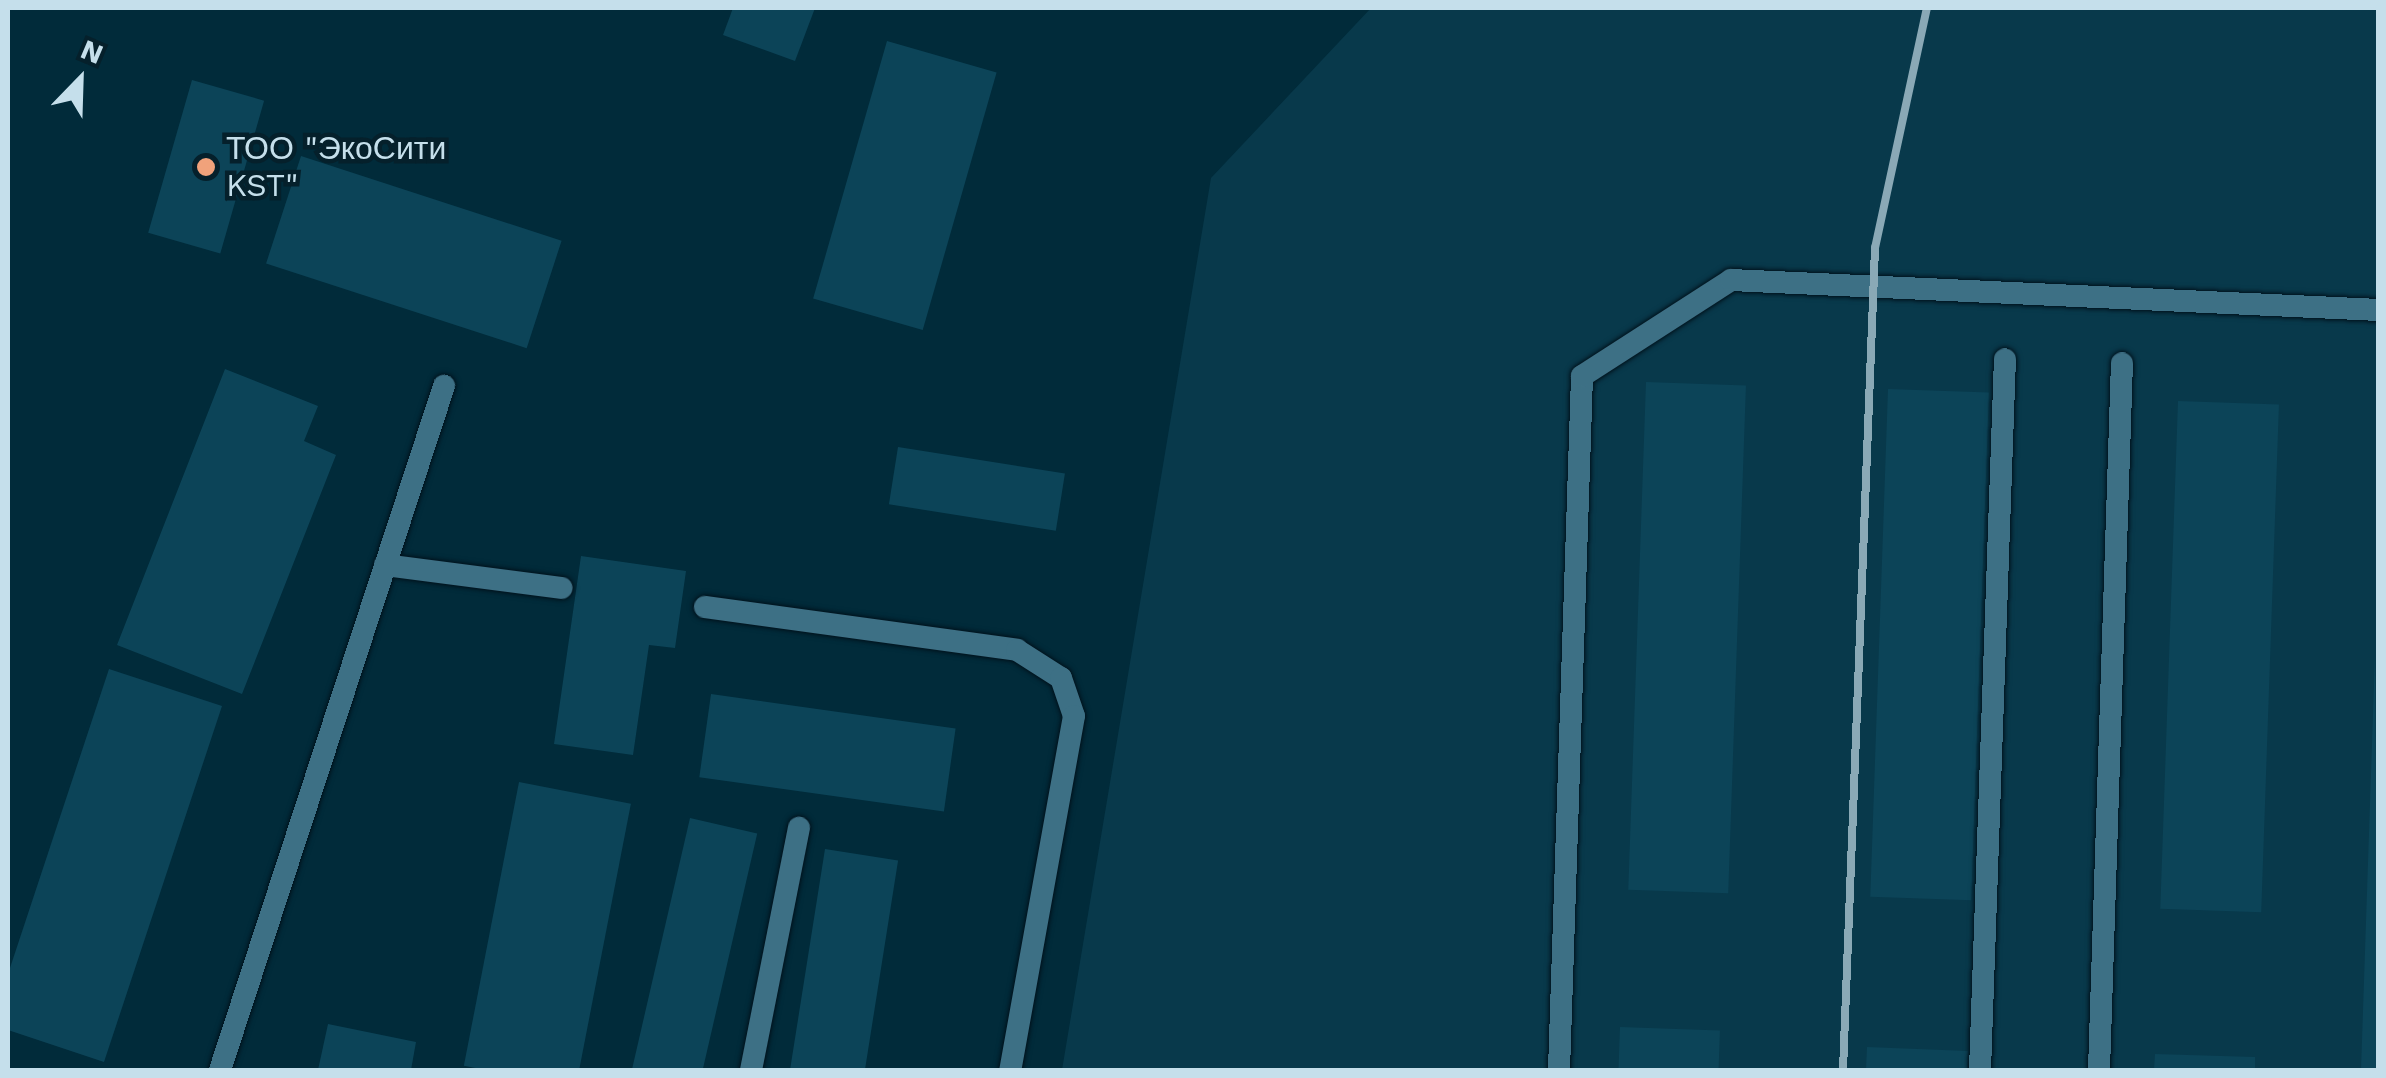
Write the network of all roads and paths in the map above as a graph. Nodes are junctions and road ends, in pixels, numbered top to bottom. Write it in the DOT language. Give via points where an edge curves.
graph roads {
  1 [pos="2378,310"];
  2 [pos="2005,358"];
  3 [pos="2122,363"];
  4 [pos="444,386"];
  5 [pos="386,565"];
  6 [pos="562,588"];
  7 [pos="706,607"];
  8 [pos="798,828"];
  9 [pos="220,1070"];
  10 [pos="751,1070"];
  11 [pos="1010,1070"];
  12 [pos="1559,1070"];
  13 [pos="1980,1070"];
  14 [pos="2099,1070"];
  1 -- 12 [label="lane" via="1731,280 1582,376"];
  2 -- 13 [label="lane"];
  3 -- 14 [label="lane"];
  4 -- 5 [label="lane"];
  5 -- 6 [label="lane"];
  5 -- 9 [label="lane"];
  7 -- 11 [label="lane" via="1017,650 1061,678 1074,716"];
  8 -- 10 [label="lane"];
}
